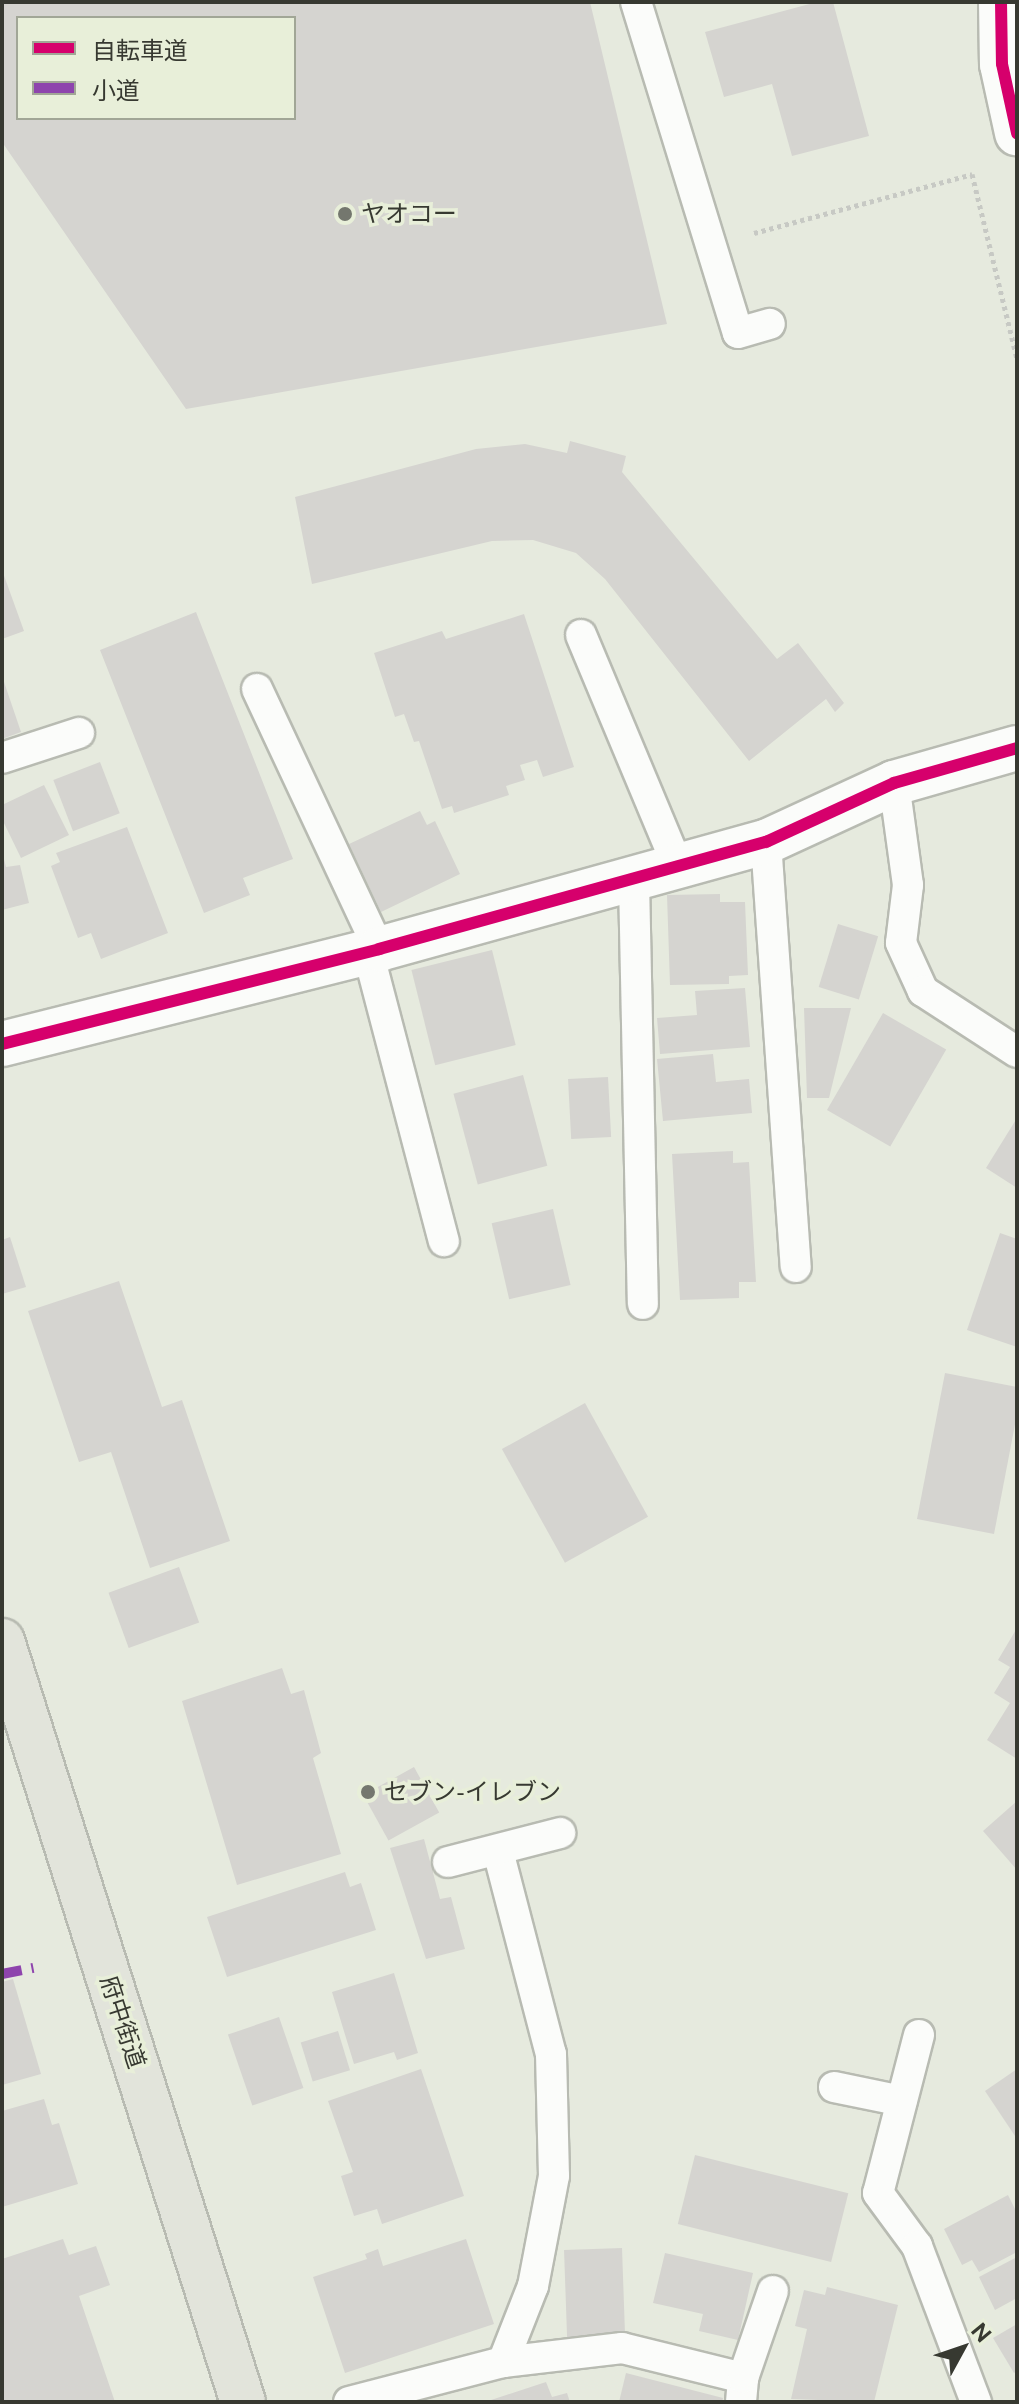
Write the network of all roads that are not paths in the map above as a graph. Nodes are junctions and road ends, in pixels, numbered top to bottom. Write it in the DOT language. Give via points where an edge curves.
graph roads {
  1 [pos="636,2"];
  2 [pos="1001,2"];
  3 [pos="1017,133"];
  4 [pos="770,324"];
  5 [pos="581,635"];
  6 [pos="257,689"];
  7 [pos="79,733"];
  8 [pos="1017,748"];
  9 [pos="2,758"];
  10 [pos="894,783"];
  11 [pos="766,842"];
  12 [pos="678,867"];
  13 [pos="634,881"];
  14 [pos="373,950"];
  15 [pos="2,1044"];
  16 [pos="1017,1052"];
  17 [pos="444,1241"];
  18 [pos="796,1267"];
  19 [pos="643,1304"];
  20 [pos="2,1641"];
  21 [pos="560,1833"];
  22 [pos="498,1851"];
  23 [pos="448,1862"];
  24 [pos="919,2035"];
  25 [pos="834,2087"];
  26 [pos="902,2101"];
  27 [pos="773,2291"];
  28 [pos="503,2362"];
  29 [pos="742,2390"];
  30 [pos="243,2402"];
  31 [pos="349,2402"];
  32 [pos="976,2402"];
  1 -- 4 [label="lane" via="738,333"];
  2 -- 3 [label="street" via="1002,64"];
  5 -- 12 [label="lane"];
  6 -- 14 [label="lane"];
  7 -- 9 [label="lane"];
  8 -- 10 [label="street"];
  10 -- 11 [label="street"];
  10 -- 16 [label="lane" via="908,885 901,943 923,991"];
  11 -- 12 [label="street"];
  11 -- 18 [label="lane"];
  12 -- 13 [label="street"];
  13 -- 14 [label="street"];
  13 -- 19 [label="lane"];
  14 -- 15 [label="street"];
  14 -- 17 [label="lane"];
  20 -- 30 [label="main road, 府中街道"];
  21 -- 22 [label="lane"];
  22 -- 23 [label="lane"];
  22 -- 28 [label="lane" via="551,2054 554,2176 533,2286"];
  24 -- 26 [label="lane"];
  25 -- 26 [label="lane"];
  26 -- 32 [label="lane" via="878,2193 917,2246"];
  27 -- 29 [label="lane"];
  28 -- 29 [label="lane" via="622,2348"];
  28 -- 31 [label="lane"];
}
